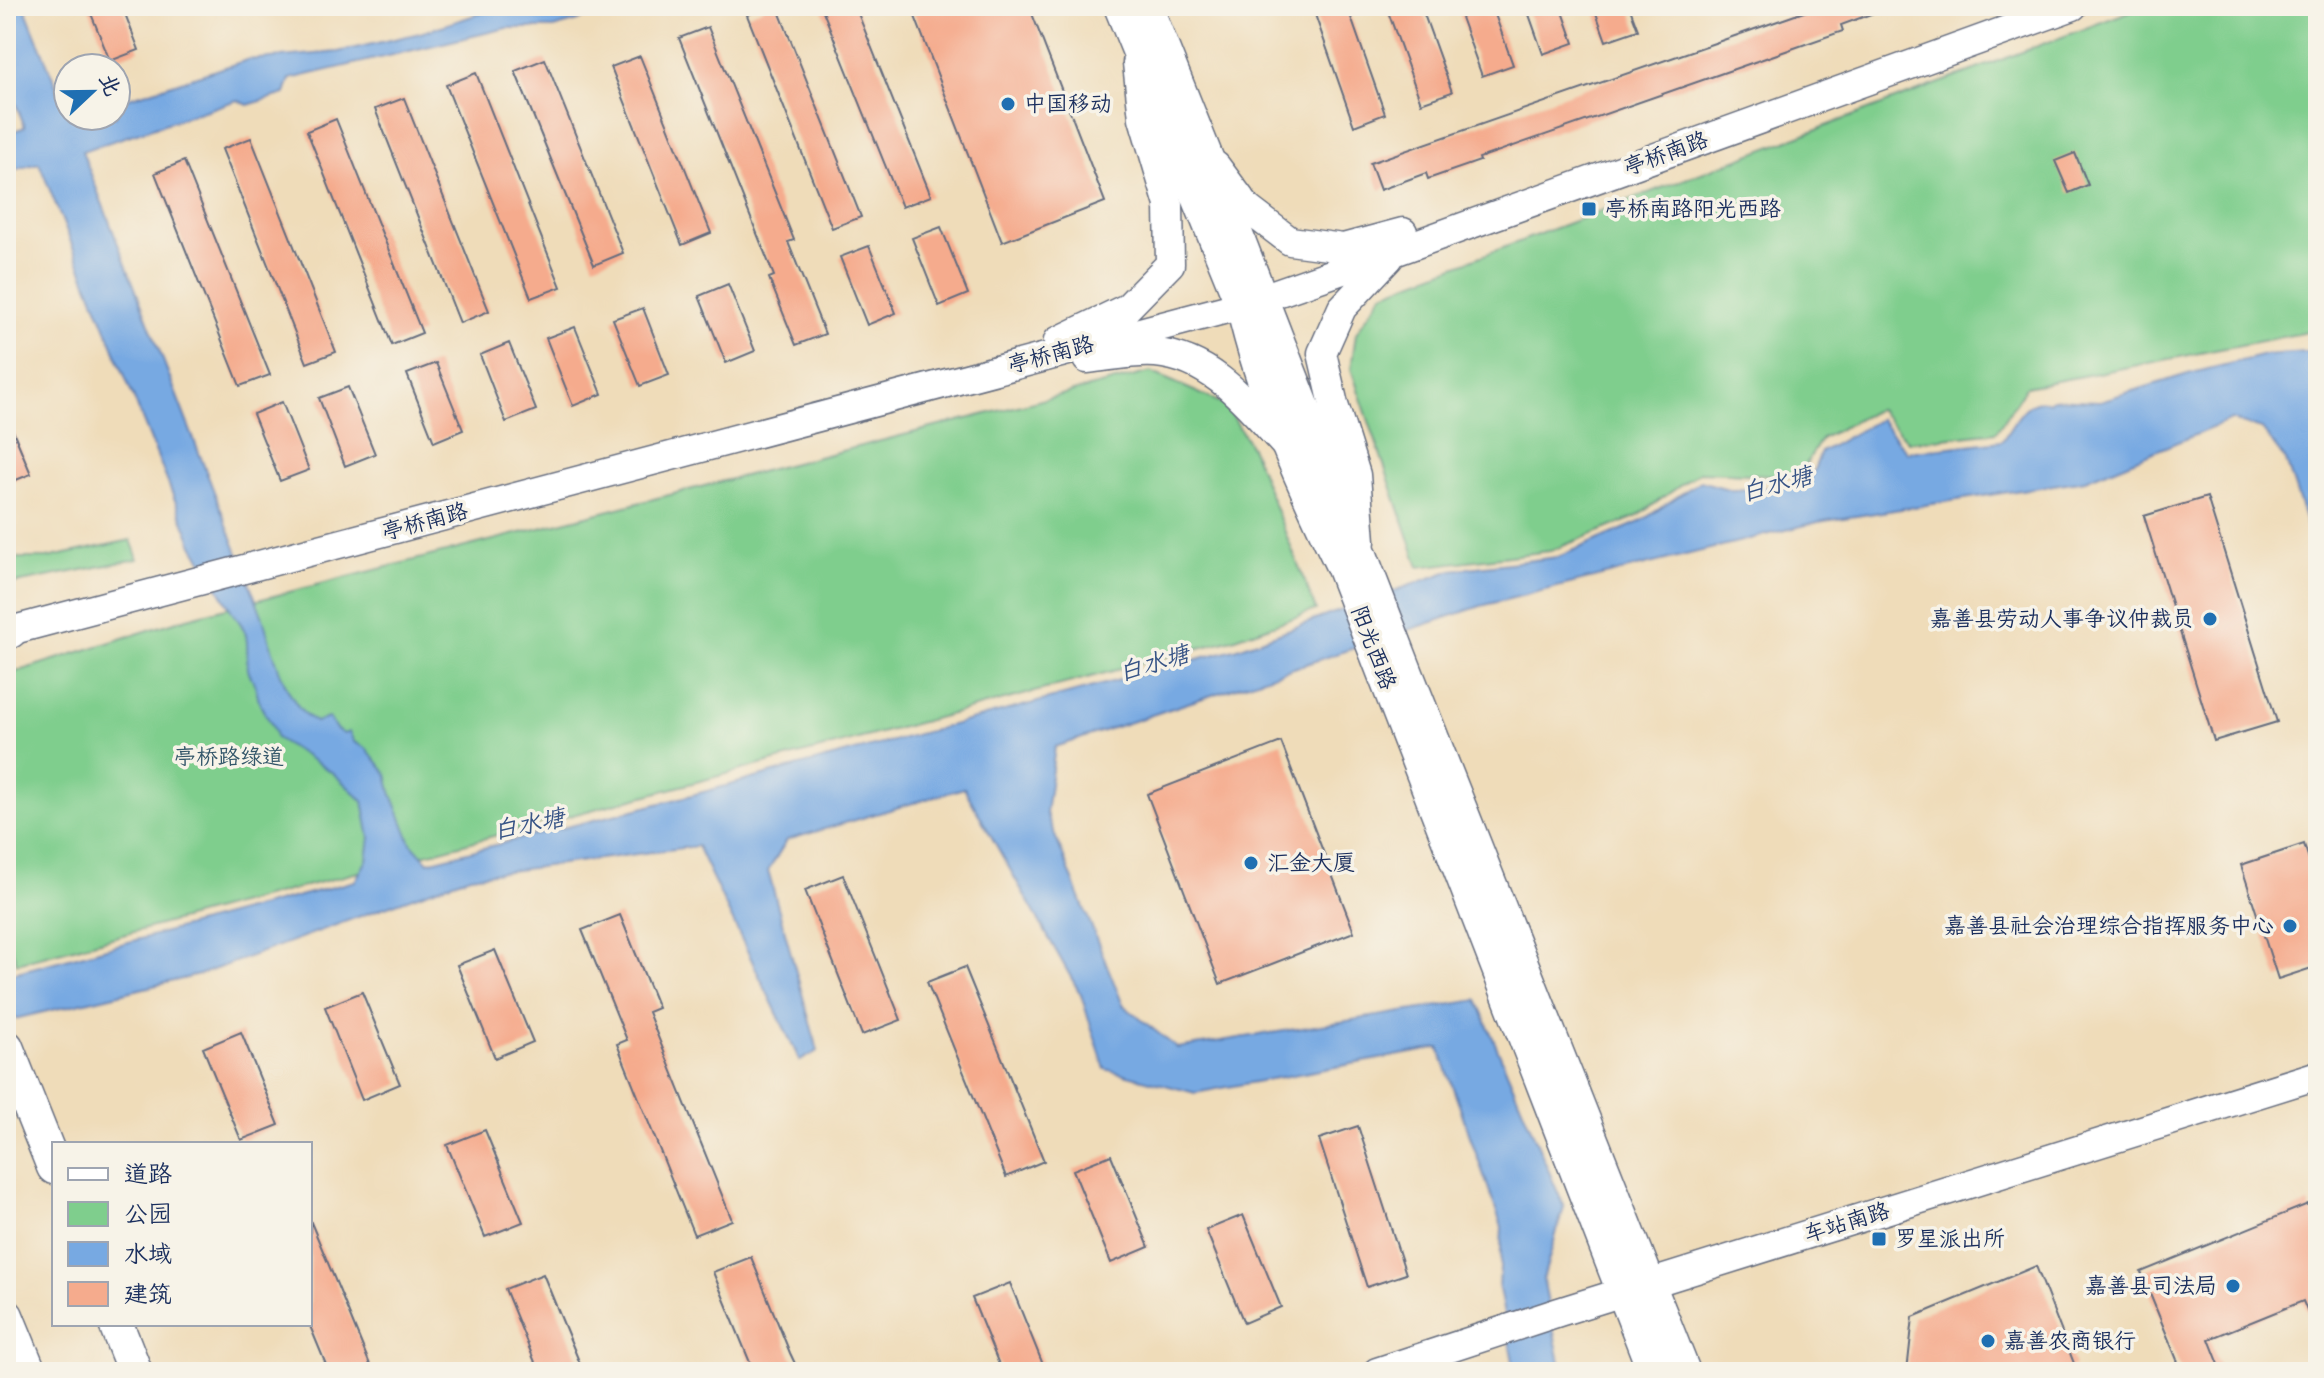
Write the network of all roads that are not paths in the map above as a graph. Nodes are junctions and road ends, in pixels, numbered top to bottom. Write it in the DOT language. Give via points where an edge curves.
graph roads {
  1 [pos="1120,6"];
  2 [pos="1146,6"];
  3 [pos="2073,6"];
  4 [pos="1134,42"];
  5 [pos="1204,149"];
  6 [pos="1452,231"];
  7 [pos="1394,252"];
  8 [pos="1252,301"];
  9 [pos="995,370"];
  10 [pos="1290,451"];
  11 [pos="1352,562"];
  12 [pos="7,631"];
  13 [pos="6,1047"];
  14 [pos="2318,1075"];
  15 [pos="52,1162"];
  16 [pos="1636,1289"];
  17 [pos="6,1316"];
  18 [pos="117,1326"];
  19 [pos="29,1372"];
  20 [pos="135,1372"];
  21 [pos="1377,1372"];
  22 [pos="1654,1372"];
  23 [pos="1684,1372"];
  1 -- 4 [label="main road, 阳光西路"];
  2 -- 5 [label="main road, 阳光西路"];
  3 -- 6 [label="street, 亭桥南路"];
  4 -- 8 [label="main road, 阳光西路"];
  4 -- 9 [label="street" via="1143,118 1169,205 1170,264 1127,308"];
  5 -- 6 [label="street" via="1248,209 1290,241 1343,248 1401,232"];
  5 -- 8 [label="main road, 阳光西路"];
  6 -- 7 [label="street, 亭桥南路"];
  7 -- 8 [label="street, 亭桥南路"];
  7 -- 11 [label="street" via="1342,308 1322,353 1356,475"];
  8 -- 9 [label="street, 亭桥南路"];
  8 -- 10 [label="main road, 阳光西路" via="1253,356"];
  8 -- 11 [label="main road, 阳光西路"];
  9 -- 10 [label="street" via="1155,353 1195,363 1232,387"];
  9 -- 12 [label="street, 亭桥南路"];
  10 -- 11 [label="main road, 阳光西路" via="1306,494"];
  11 -- 16 [label="main road, 阳光西路"];
  13 -- 15 [label="main road"];
  14 -- 16 [label="street, 车站南路"];
  16 -- 21 [label="street, 车站南路"];
  16 -- 22 [label="main road"];
  16 -- 23 [label="main road"];
  17 -- 19 [label="main road"];
  18 -- 20 [label="main road"];
}
